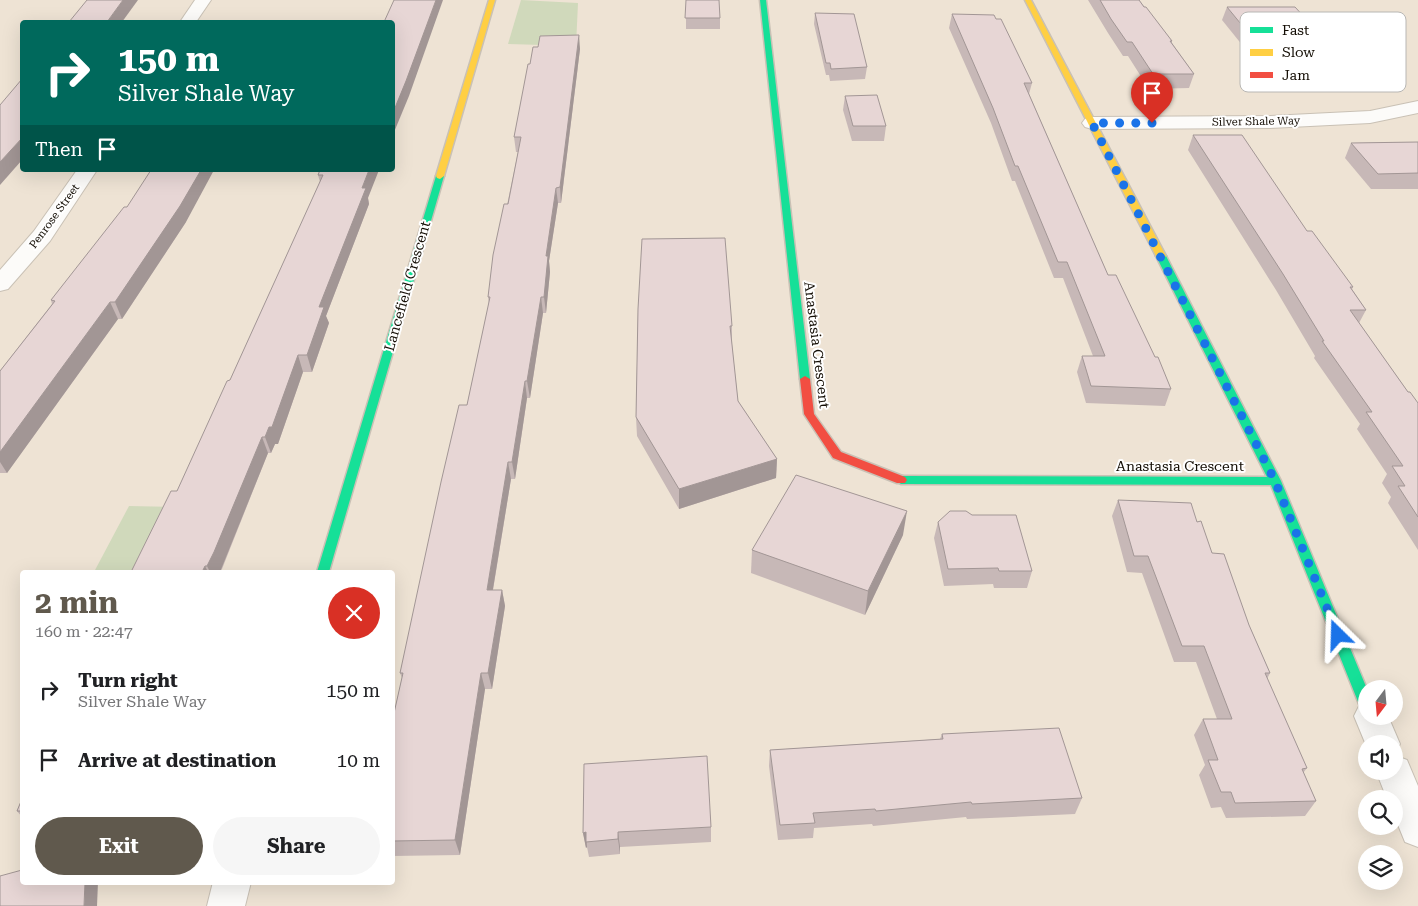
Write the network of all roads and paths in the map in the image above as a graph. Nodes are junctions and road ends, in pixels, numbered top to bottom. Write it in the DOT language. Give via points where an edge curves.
graph roads {
  1 [pos="203,0"];
  2 [pos="492,0"];
  3 [pos="763,0"];
  4 [pos="1028,0"];
  5 [pos="189,20"];
  6 [pos="1418,107"];
  7 [pos="1092,123"];
  8 [pos="86,172"];
  9 [pos="0,284"];
  10 [pos="1275,481"];
  11 [pos="324,570"];
  12 [pos="1358,684"];
  13 [pos="1398,780"];
  14 [pos="1418,830"];
  15 [pos="231,885"];
  16 [pos="226,906"];
  1 -- 5 [label="street"];
  2 -- 11 [label="street, Lancefield Crescent"];
  3 -- 10 [label="street, Anastasia Crescent" via="808,414 837,455 902,480"];
  4 -- 7 [label="street"];
  6 -- 7 [label="street, Silver Shale Way" via="1370,117 1290,121"];
  7 -- 10 [label="street"];
  8 -- 9 [label="street, Penrose Street" via="42,236"];
  10 -- 12 [label="street"];
  13 -- 14 [label="street"];
  15 -- 16 [label="street"];
}
